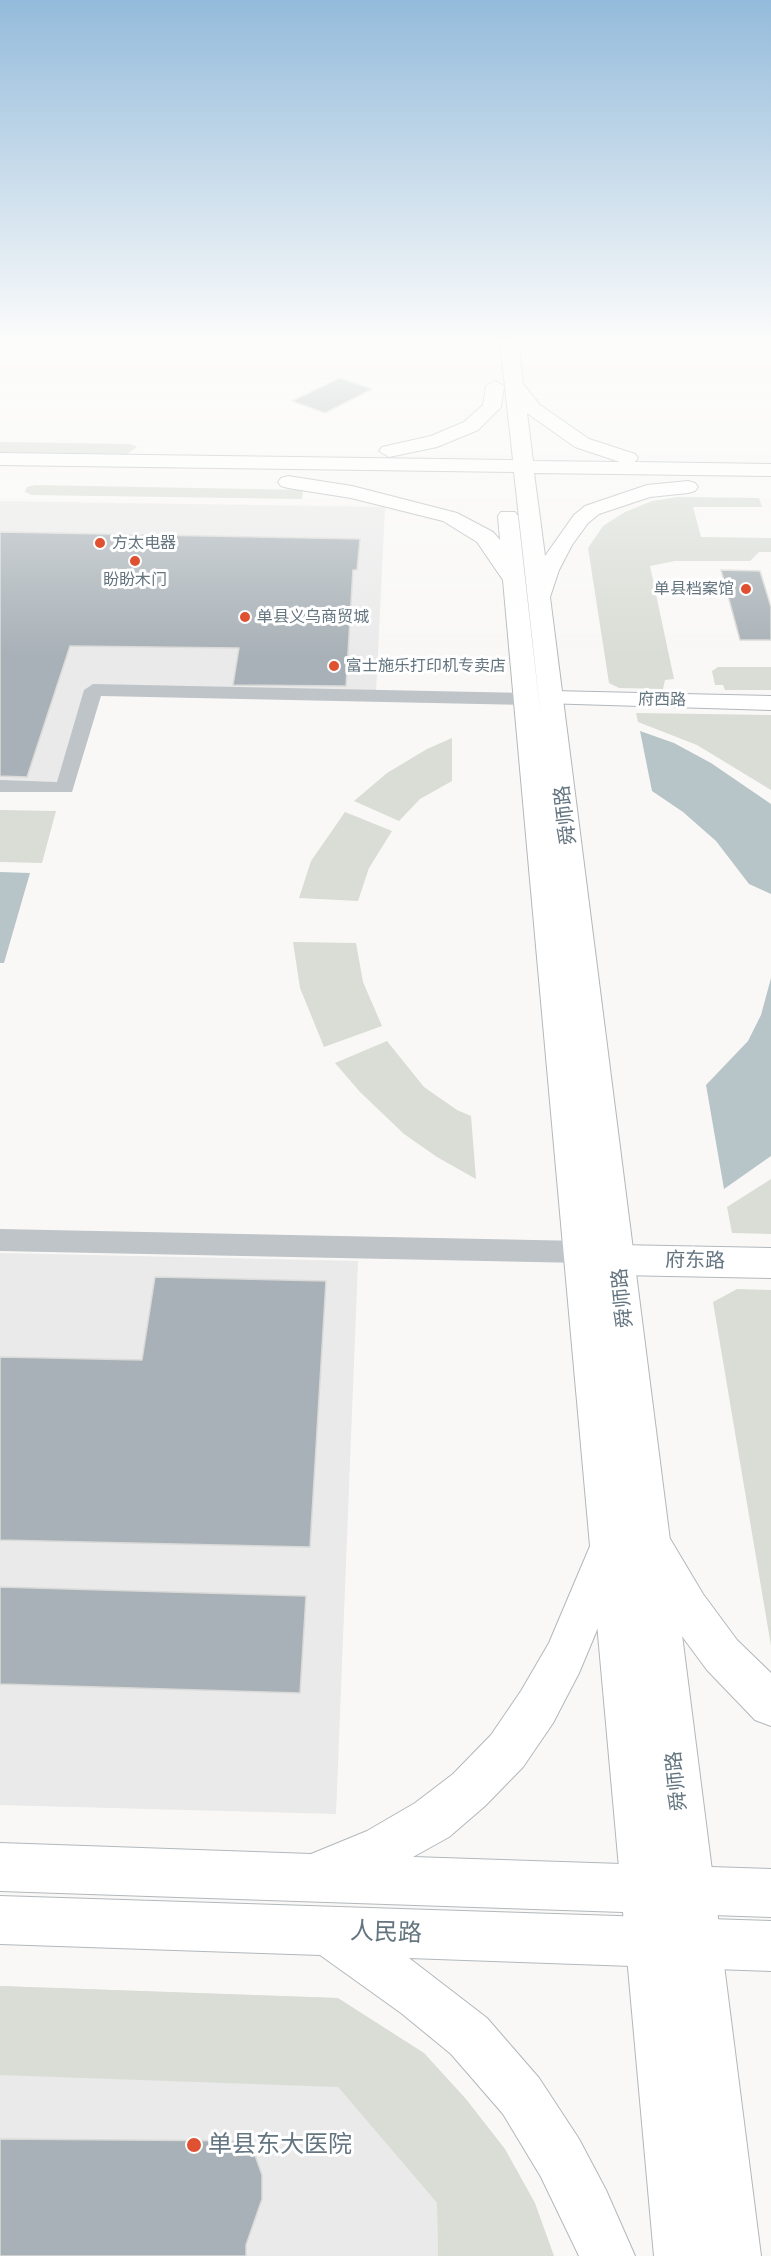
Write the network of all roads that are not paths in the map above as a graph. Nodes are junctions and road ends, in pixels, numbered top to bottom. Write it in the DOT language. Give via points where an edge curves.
graph roads {
  1 [pos="411,446"];
  2 [pos="510,446"];
  3 [pos="592,446"];
  4 [pos="0,459"];
  5 [pos="512,469"];
  6 [pos="771,470"];
  7 [pos="290,473"];
  8 [pos="0,477"];
  9 [pos="690,478"];
  10 [pos="771,488"];
  11 [pos="528,592"];
  12 [pos="540,699"];
  13 [pos="771,703"];
  14 [pos="0,786"];
  15 [pos="0,1240"];
  16 [pos="582,1252"];
  17 [pos="618,1260"];
  18 [pos="771,1263"];
  19 [pos="631,1545"];
  20 [pos="771,1704"];
  21 [pos="0,1867"];
  22 [pos="313,1877"];
  23 [pos="668,1890"];
  24 [pos="771,1893"];
  25 [pos="0,1920"];
  26 [pos="327,1931"];
  27 [pos="672,1944"];
  28 [pos="771,1946"];
  29 [pos="607,2256"];
  30 [pos="682,2256"];
  31 [pos="733,2256"];
  1 -- 7 [label="main road"];
  2 -- 5 [label="main road, 舜师路"];
  3 -- 9 [label="main road"];
  4 -- 7 [label="main road"];
  5 -- 7 [label="main road"];
  5 -- 9 [label="main road"];
  5 -- 11 [label="main road, 舜师路"];
  6 -- 9 [label="main road"];
  7 -- 8 [label="main road"];
  7 -- 11 [label="main road" via="450,517 485,537"];
  9 -- 10 [label="main road"];
  9 -- 11 [label="main road" via="592,510 581,519 548,570"];
  11 -- 12 [label="main road, 舜师路"];
  12 -- 13 [label="main road, 府西路"];
  12 -- 14 [label="street" via="93,690 65,788"];
  12 -- 16 [label="main road, 舜师路"];
  12 -- 17 [label="main road, 舜师路"];
  15 -- 16 [label="street"];
  16 -- 19 [label="main road, 舜师路"];
  17 -- 18 [label="main road, 府东路"];
  17 -- 19 [label="main road, 舜师路"];
  19 -- 20 [label="main road" via="722,1654"];
  19 -- 22 [label="main road" via="537,1707 507,1751 470,1790 432,1820 383,1848"];
  19 -- 23 [label="main road, 舜师路"];
  21 -- 22 [label="main road"];
  22 -- 23 [label="main road"];
  23 -- 24 [label="main road"];
  23 -- 27 [label="main road, 舜师路"];
  25 -- 26 [label="main road, 人民路"];
  26 -- 27 [label="main road, 人民路"];
  26 -- 29 [label="main road" via="460,2029 521,2096 560,2158"];
  27 -- 28 [label="main road, 人民路"];
  27 -- 30 [label="main road, 舜师路"];
  27 -- 31 [label="main road, 舜师路"];
}
